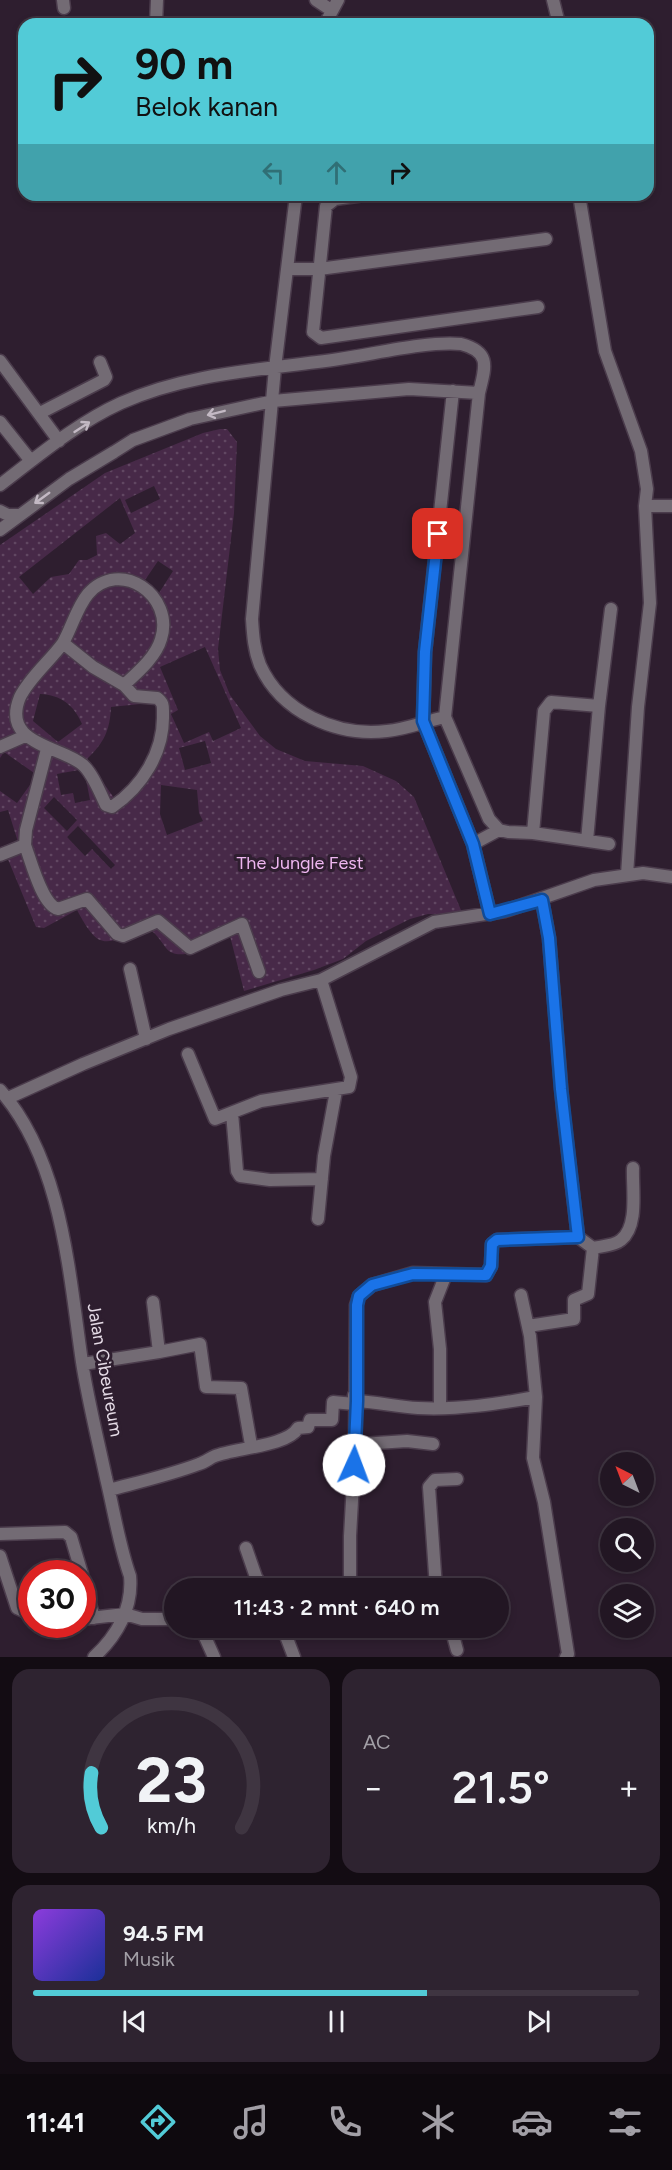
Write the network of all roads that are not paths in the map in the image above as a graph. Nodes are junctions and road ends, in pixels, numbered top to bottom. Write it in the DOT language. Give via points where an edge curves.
graph roads {
  1 [pos="157,0"];
  2 [pos="316,0"];
  3 [pos="553,0"];
  4 [pos="335,5"];
  5 [pos="156,18"];
  6 [pos="558,18"];
  7 [pos="295,201"];
  8 [pos="332,201"];
  9 [pos="580,201"];
  10 [pos="546,239"];
  11 [pos="287,269"];
  12 [pos="319,269"];
  13 [pos="538,307"];
  14 [pos="0,361"];
  15 [pos="99,362"];
  16 [pos="274,368"];
  17 [pos="453,392"];
  18 [pos="478,393"];
  19 [pos="273,401"];
  20 [pos="40,413"];
  21 [pos="0,422"];
  22 [pos="59,441"];
  23 [pos="32,461"];
  24 [pos="0,485"];
  25 [pos="645,506"];
  26 [pos="672,506"];
  27 [pos="0,511"];
  28 [pos="19,515"];
  29 [pos="0,531"];
  30 [pos="611,609"];
  31 [pos="63,642"];
  32 [pos="124,685"];
  33 [pos="599,706"];
  34 [pos="445,717"];
  35 [pos="423,721"];
  36 [pos="25,736"];
  37 [pos="0,747"];
  38 [pos="47,750"];
  39 [pos="499,830"];
  40 [pos="533,833"];
  41 [pos="587,841"];
  42 [pos="473,844"];
  43 [pos="609,844"];
  44 [pos="25,845"];
  45 [pos="0,855"];
  46 [pos="627,875"];
  47 [pos="672,877"];
  48 [pos="542,900"];
  49 [pos="490,914"];
  50 [pos="130,969"];
  51 [pos="259,972"];
  52 [pos="321,980"];
  53 [pos="146,1039"];
  54 [pos="188,1054"];
  55 [pos="336,1091"];
  56 [pos="4,1094"];
  57 [pos="232,1113"];
  58 [pos="633,1168"];
  59 [pos="322,1179"];
  60 [pos="318,1219"];
  61 [pos="578,1237"];
  62 [pos="594,1248"];
  63 [pos="446,1274"];
  64 [pos="521,1295"];
  65 [pos="153,1302"];
  66 [pos="528,1326"];
  67 [pos="159,1352"];
  68 [pos="356,1358"];
  69 [pos="83,1364"];
  70 [pos="536,1397"];
  71 [pos="357,1401"];
  72 [pos="440,1408"];
  73 [pos="433,1444"];
  74 [pos="251,1445"];
  75 [pos="355,1448"];
  76 [pos="457,1479"];
  77 [pos="109,1490"];
  78 [pos="0,1534"];
  79 [pos="246,1548"];
  80 [pos="0,1556"];
  81 [pos="78,1560"];
  82 [pos="259,1578"];
  83 [pos="350,1578"];
  84 [pos="434,1578"];
  85 [pos="18,1608"];
  86 [pos="125,1614"];
  87 [pos="96,1617"];
  88 [pos="164,1619"];
  89 [pos="205,1638"];
  90 [pos="287,1638"];
  91 [pos="454,1638"];
  92 [pos="457,1650"];
  93 [pos="94,1657"];
  94 [pos="214,1657"];
  95 [pos="294,1657"];
  96 [pos="566,1657"];
  1 -- 5 [label="street"];
  2 -- 4 [label="street"];
  3 -- 6 [label="street"];
  7 -- 11 [label="street"];
  8 -- 12 [label="street" via="326,206"];
  9 -- 25 [label="street" via="605,351 641,451"];
  10 -- 12 [label="street"];
  11 -- 12 [label="street"];
  11 -- 16 [label="street"];
  12 -- 13 [label="street" via="313,332 321,338"];
  14 -- 20 [label="street"];
  15 -- 20 [label="street" via="104,380"];
  16 -- 18 [label="street" via="461,344 477,350 484,362"];
  16 -- 19 [label="street"];
  22 -- 16 [label="street, one-way" via="120,404 148,393 231,371"];
  17 -- 18 [label="street"];
  17 -- 19 [label="street" via="409,389"];
  17 -- 35 [label="street" via="425,652"];
  18 -- 34 [label="street"];
  19 -- 28 [label="street, one-way" via="190,419 134,440"];
  19 -- 35 [label="street" via="252,619 259,662 272,686 284,698 310,717 332,725 378,732"];
  20 -- 22 [label="street"];
  21 -- 23 [label="street"];
  22 -- 23 [label="street"];
  23 -- 24 [label="street"];
  25 -- 26 [label="street"];
  25 -- 46 [label="street" via="650,603 638,706"];
  27 -- 28 [label="street"];
  28 -- 29 [label="street"];
  30 -- 33 [label="street"];
  31 -- 32 [label="street" via="98,671"];
  31 -- 32 [label="street" via="88,594 119,578 142,585 161,612 161,640 147,662"];
  31 -- 36 [label="street" via="20,696 17,721"];
  32 -- 38 [label="street" via="137,697 161,700 163,726 148,770 117,804 106,805 82,764"];
  33 -- 40 [label="street" via="558,701 547,705 542,722"];
  33 -- 41 [label="street"];
  34 -- 35 [label="street"];
  34 -- 39 [label="street" via="489,819"];
  35 -- 42 [label="street"];
  36 -- 37 [label="street"];
  36 -- 38 [label="street"];
  38 -- 44 [label="street"];
  39 -- 40 [label="street"];
  39 -- 42 [label="street"];
  40 -- 41 [label="street"];
  41 -- 43 [label="street"];
  42 -- 49 [label="street"];
  44 -- 45 [label="street"];
  44 -- 51 [label="street" via="46,900 54,908 87,899 117,934 123,936 158,921 190,948 242,924"];
  46 -- 47 [label="street"];
  46 -- 48 [label="street" via="594,880"];
  48 -- 49 [label="street"];
  48 -- 61 [label="street"];
  49 -- 52 [label="street" via="425,925"];
  50 -- 53 [label="street"];
  52 -- 53 [label="street" via="238,1004"];
  52 -- 55 [label="street" via="351,1077 348,1087"];
  53 -- 56 [label="street"];
  54 -- 57 [label="street" via="215,1119"];
  55 -- 57 [label="street" via="271,1099"];
  55 -- 59 [label="street"];
  56 -- 69 [label="street, Jalan Cibeureum" via="27,1127 42,1163 69,1266"];
  57 -- 59 [label="street" via="240,1176"];
  58 -- 62 [label="street" via="632,1217 628,1228 621,1240"];
  59 -- 60 [label="street"];
  61 -- 62 [label="street"];
  61 -- 63 [label="street" via="497,1240 492,1244 491,1266 486,1275"];
  62 -- 66 [label="street" via="588,1294 574,1300 574,1319"];
  63 -- 68 [label="street" via="413,1274 378,1282 363,1292 357,1305"];
  63 -- 72 [label="street" via="435,1302"];
  64 -- 66 [label="street"];
  65 -- 67 [label="street"];
  66 -- 70 [label="street"];
  67 -- 69 [label="street"];
  67 -- 74 [label="street" via="200,1344 206,1387 241,1388"];
  68 -- 71 [label="street"];
  68 -- 74 [label="street" via="354,1404 333,1402 332,1420 310,1420 308,1427 298,1428 295,1434"];
  69 -- 77 [label="street, Jalan Cibeureum"];
  70 -- 72 [label="street" via="484,1407"];
  70 -- 96 [label="street" via="533,1458"];
  71 -- 72 [label="street"];
  71 -- 75 [label="street"];
  73 -- 75 [label="street" via="407,1441 361,1444"];
  74 -- 77 [label="street" via="201,1464"];
  75 -- 83 [label="street"];
  76 -- 84 [label="street" via="435,1480 429,1487"];
  77 -- 86 [label="street, Jalan Cibeureum" via="130,1576"];
  78 -- 81 [label="street" via="65,1532 71,1538"];
  79 -- 82 [label="street"];
  80 -- 85 [label="street"];
  86 -- 87 [label="street"];
  86 -- 88 [label="street"];
  86 -- 93 [label="street, Jalan Cibeureum" via="110,1641"];
  89 -- 94 [label="street"];
  90 -- 95 [label="street"];
  91 -- 92 [label="street"];
}
